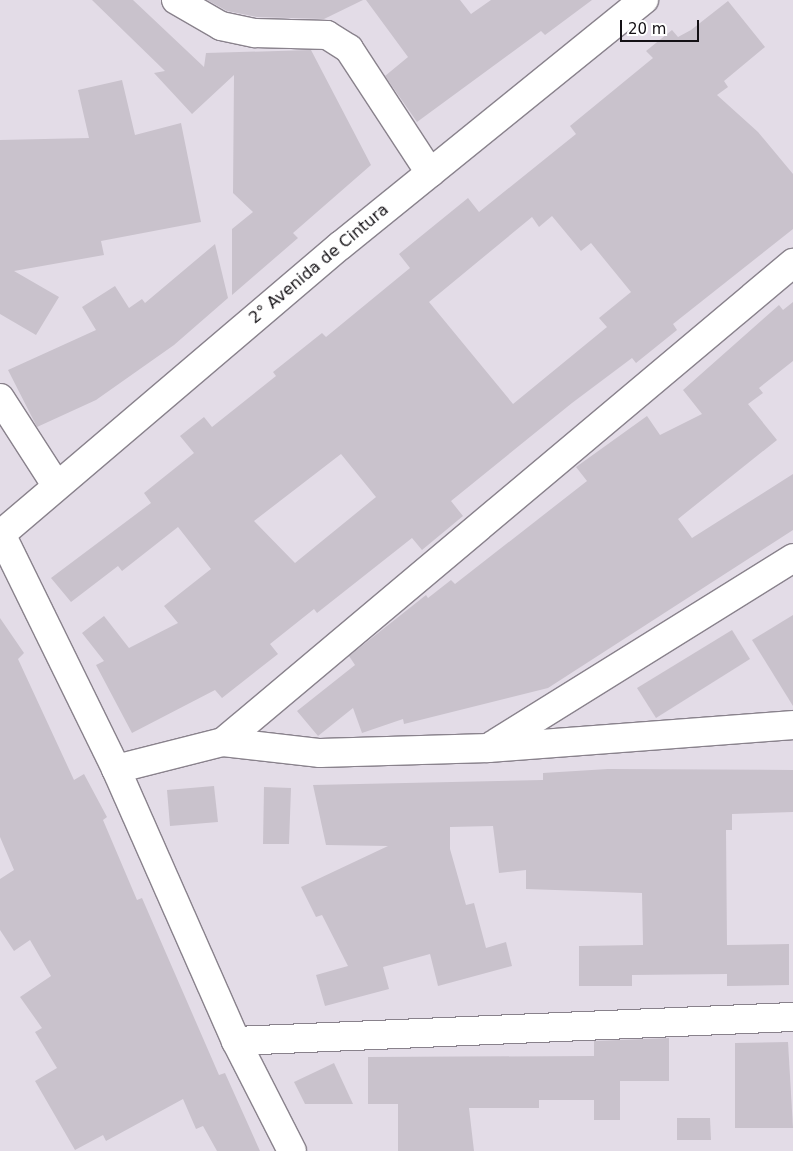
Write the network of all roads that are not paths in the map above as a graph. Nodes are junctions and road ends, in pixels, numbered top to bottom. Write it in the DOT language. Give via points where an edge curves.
graph roads {
  1 [pos="176,0"];
  2 [pos="644,0"];
  3 [pos="430,173"];
  4 [pos="793,263"];
  5 [pos="0,398"];
  6 [pos="56,485"];
  7 [pos="1,535"];
  8 [pos="793,558"];
  9 [pos="793,725"];
  10 [pos="223,742"];
  11 [pos="489,748"];
  12 [pos="116,769"];
  13 [pos="793,1017"];
  14 [pos="236,1041"];
  15 [pos="292,1151"];
  1 -- 3 [label="street" via="221,26 255,33 326,35 348,49"];
  2 -- 3 [label="street, 2° Avenida de Cintura"];
  3 -- 6 [label="street, 2° Avenida de Cintura"];
  4 -- 10 [label="street"];
  5 -- 6 [label="street"];
  6 -- 7 [label="street, 2° Avenida de Cintura"];
  7 -- 12 [label="street"];
  8 -- 11 [label="street"];
  9 -- 11 [label="street"];
  10 -- 11 [label="street" via="320,754"];
  10 -- 12 [label="street"];
  12 -- 14 [label="street"];
  13 -- 14 [label="street"];
  14 -- 15 [label="street"];
}
